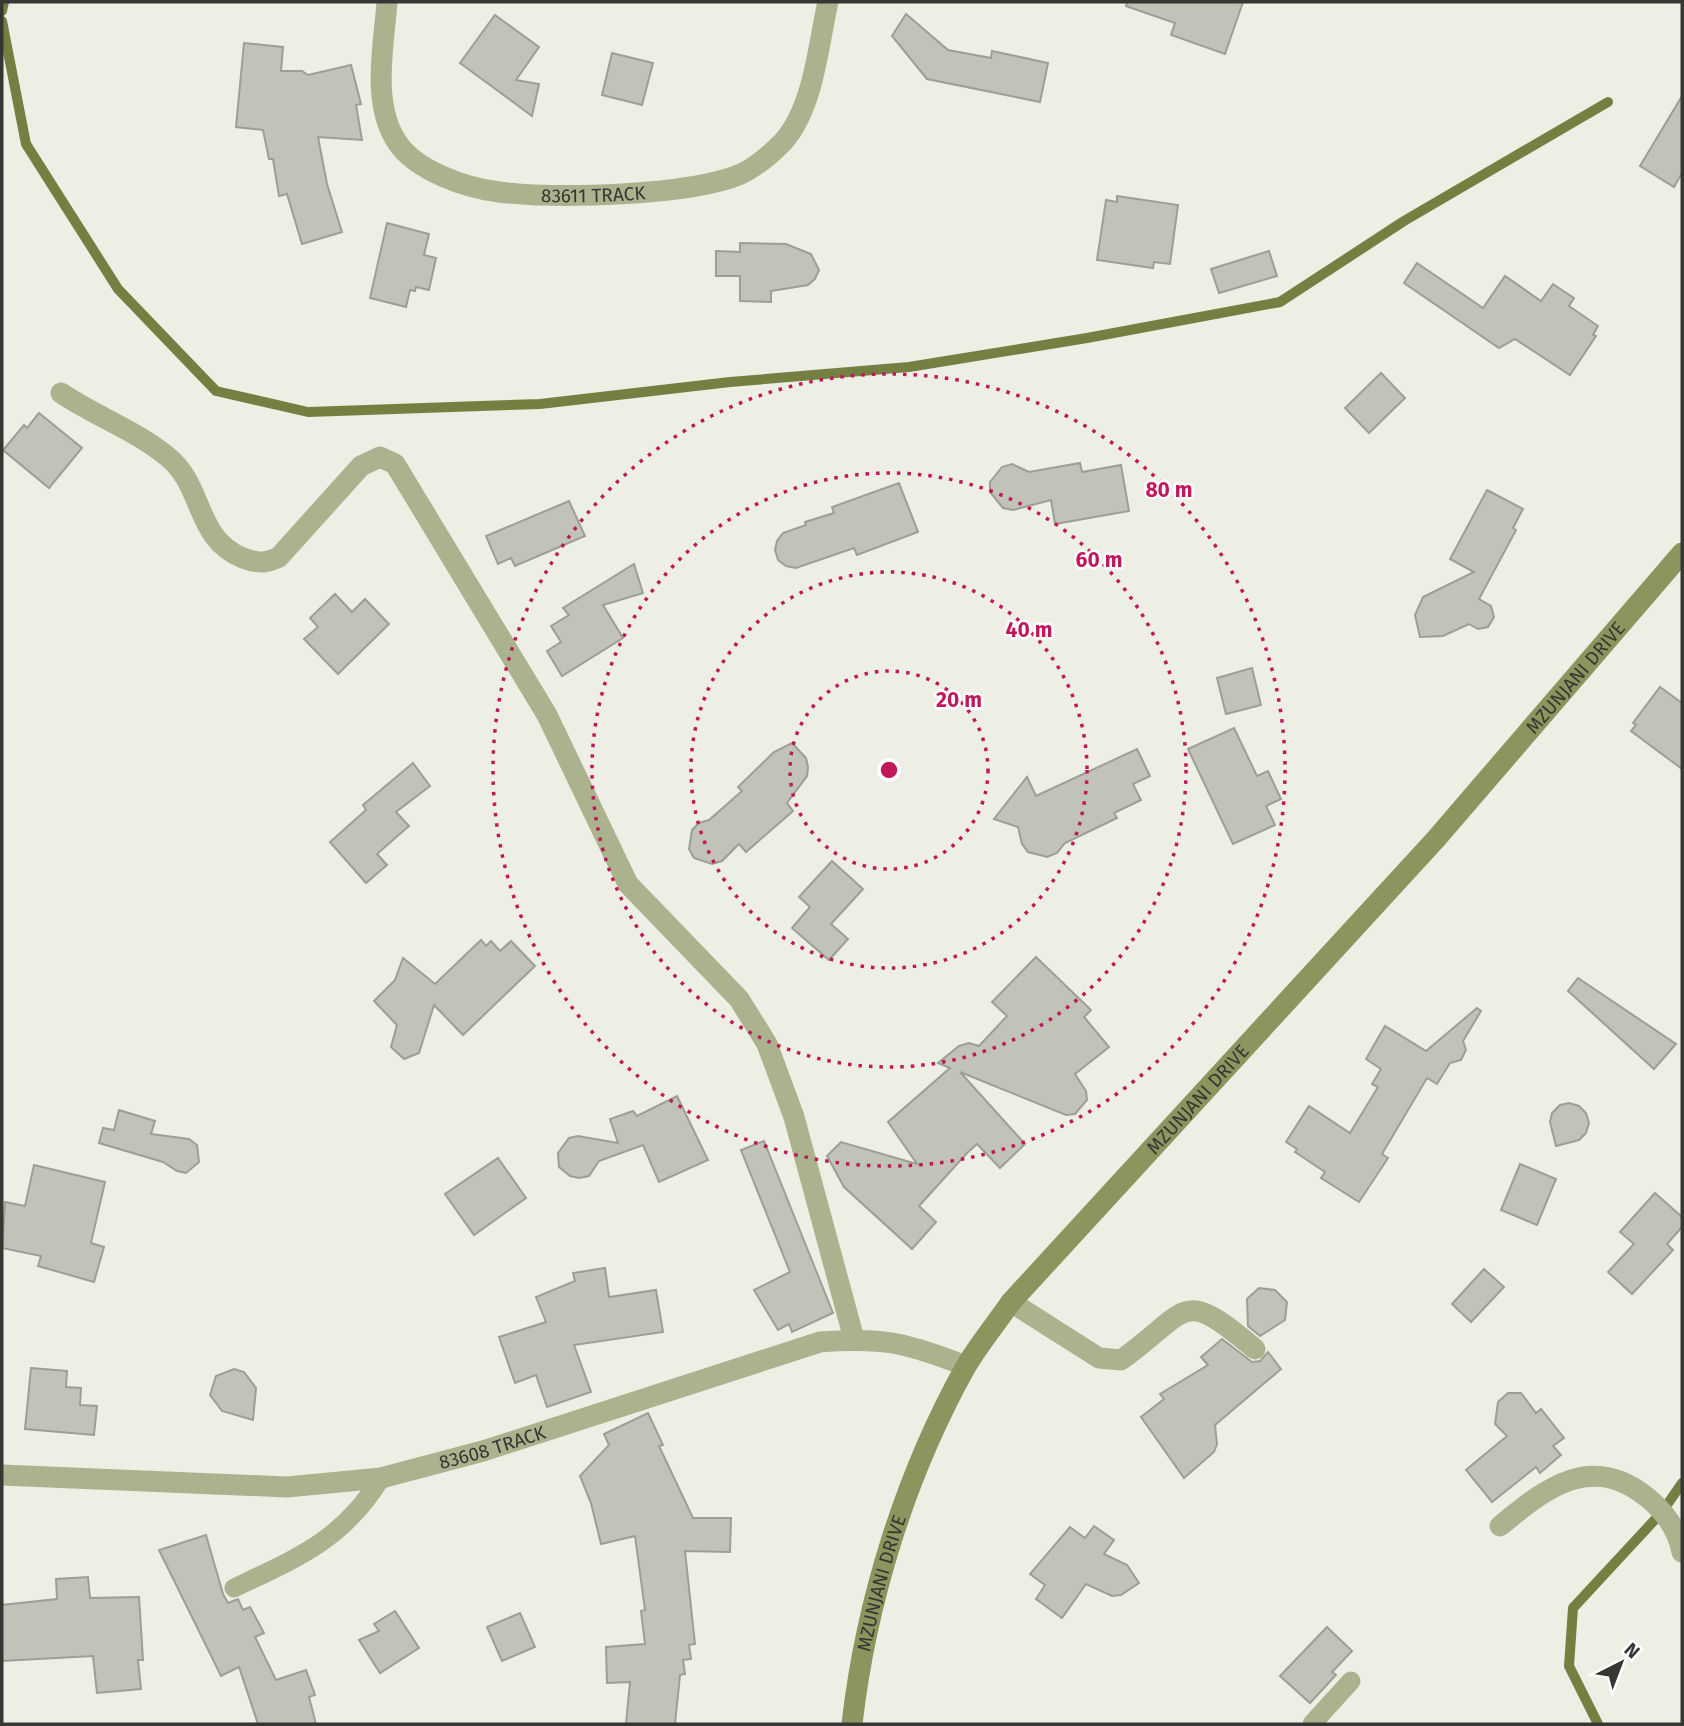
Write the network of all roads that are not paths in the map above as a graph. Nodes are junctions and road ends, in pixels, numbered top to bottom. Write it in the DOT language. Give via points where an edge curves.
graph roads {
  1 [pos="387,2"];
  2 [pos="828,2"];
  3 [pos="61,393"];
  4 [pos="1682,554"];
  5 [pos="1011,1302"];
  6 [pos="854,1339"];
  7 [pos="1255,1349"];
  8 [pos="966,1366"];
  9 [pos="2,1475"];
  10 [pos="381,1478"];
  11 [pos="1500,1526"];
  12 [pos="1682,1552"];
  13 [pos="234,1588"];
  14 [pos="1351,1681"];
  15 [pos="852,1724"];
  16 [pos="1312,1724"];
  1 -- 2 [label="street, 83611 TRACK" via="382,95 397,142 412,159 467,185 499,192 578,193 704,185 765,159 785,140 801,109"];
  3 -- 6 [label="street" via="171,458 185,474 215,540 235,555 265,564 279,557 361,466 380,457 395,464 547,715 628,884 738,999 767,1044 794,1117"];
  4 -- 5 [label="main road, MZUNJANI DRIVE" via="1427,849"];
  5 -- 7 [label="street" via="1099,1358 1121,1360 1176,1315 1191,1309 1221,1320"];
  5 -- 8 [label="main road, MZUNJANI DRIVE"];
  6 -- 8 [label="street, 83608 TRACK" via="912,1345"];
  6 -- 10 [label="street, 83608 TRACK" via="820,1342 483,1451"];
  8 -- 15 [label="main road, MZUNJANI DRIVE" via="940,1418 880,1577 856,1683"];
  9 -- 10 [label="street, 83608 TRACK" via="287,1487"];
  10 -- 13 [label="lane" via="343,1528 304,1554"];
  11 -- 12 [label="street" via="1553,1488 1574,1477 1595,1474 1638,1490 1655,1504 1671,1521"];
  14 -- 16 [label="lane"];
}
